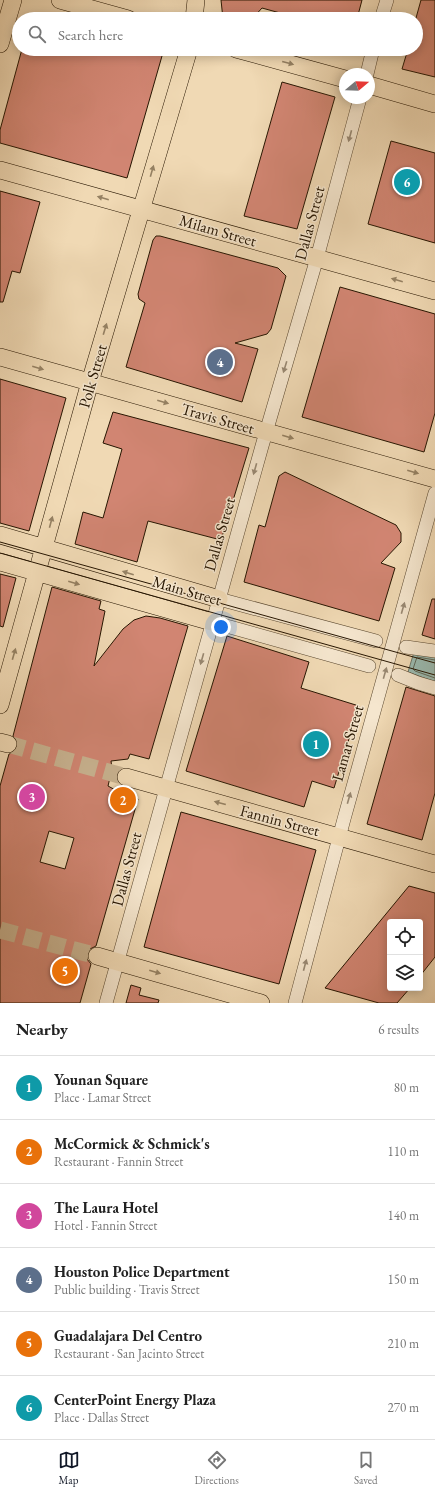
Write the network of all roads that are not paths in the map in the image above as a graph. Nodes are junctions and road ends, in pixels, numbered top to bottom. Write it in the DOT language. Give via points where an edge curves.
graph roads {
  1 [pos="13,0"];
  2 [pos="60,0"];
  3 [pos="196,0"];
  4 [pos="387,0"];
  5 [pos="103,12"];
  6 [pos="195,12"];
  7 [pos="383,12"];
  8 [pos="0,44"];
  9 [pos="187,56"];
  10 [pos="261,56"];
  11 [pos="371,56"];
  12 [pos="368,68"];
  13 [pos="339,77"];
  14 [pos="375,87"];
  15 [pos="358,104"];
  16 [pos="435,104"];
  17 [pos="0,170"];
  18 [pos="141,209"];
  19 [pos="317,258"];
  20 [pos="435,291"];
  21 [pos="0,357"];
  22 [pos="90,382"];
  23 [pos="266,431"];
  24 [pos="435,478"];
  25 [pos="435,493"];
  26 [pos="0,535"];
  27 [pos="44,548"];
  28 [pos="0,562"];
  29 [pos="37,573"];
  30 [pos="219,599"];
  31 [pos="212,622"];
  32 [pos="376,641"];
  33 [pos="406,647"];
  34 [pos="435,651"];
  35 [pos="369,666"];
  36 [pos="398,675"];
  37 [pos="435,688"];
  38 [pos="0,705"];
  39 [pos="126,777"];
  40 [pos="166,788"];
  41 [pos="339,836"];
  42 [pos="435,864"];
  43 [pos="97,956"];
  44 [pos="118,962"];
  45 [pos="106,1003"];
  46 [pos="261,1003"];
  47 [pos="295,1003"];
  1 -- 8 [label="main road"];
  2 -- 5 [label="main road"];
  3 -- 6 [label="main road"];
  4 -- 7 [label="street"];
  18 -- 9 [label="main road, Polk Street, one-way"];
  10 -- 13 [label="main road, one-way"];
  11 -- 12 [label="street"];
  14 -- 16 [label="main road"];
  15 -- 19 [label="street, Dallas Street, one-way"];
  18 -- 17 [label="main road, Milam Street, one-way"];
  18 -- 19 [label="main road, Milam Street"];
  22 -- 18 [label="main road, Polk Street, one-way"];
  20 -- 19 [label="main road, Milam Street, one-way"];
  19 -- 23 [label="street, Dallas Street, one-way"];
  21 -- 22 [label="main road, Travis Street, one-way"];
  22 -- 23 [label="main road, Travis Street, one-way"];
  27 -- 22 [label="main road, Polk Street, one-way"];
  23 -- 24 [label="main road, Travis Street, one-way"];
  23 -- 30 [label="street, Dallas Street, one-way"];
  41 -- 25 [label="street, Lamar Street, one-way"];
  26 -- 27 [label="main road, Main Street"];
  27 -- 29 [label="main road, Polk Street"];
  30 -- 27 [label="main road, Main Street, one-way"];
  28 -- 29 [label="main road, Main Street"];
  29 -- 31 [label="main road, Main Street, one-way"];
  38 -- 29 [label="main road, Polk Street, one-way"];
  30 -- 31 [label="street, Dallas Street"];
  30 -- 32 [label="street, Main Street"];
  31 -- 35 [label="street, Main Street"];
  31 -- 40 [label="street, Dallas Street, one-way"];
  33 -- 34 [label="street"];
  36 -- 37 [label="street"];
  39 -- 40 [label="main road, Fannin Street"];
  41 -- 40 [label="main road, Fannin Street, one-way"];
  40 -- 44 [label="street, Dallas Street"];
  41 -- 42 [label="main road, Fannin Street"];
  47 -- 41 [label="street, Lamar Street, one-way"];
  43 -- 44 [label="main road"];
  44 -- 45 [label="street, Dallas Street"];
  44 -- 46 [label="main road, one-way"];
}
